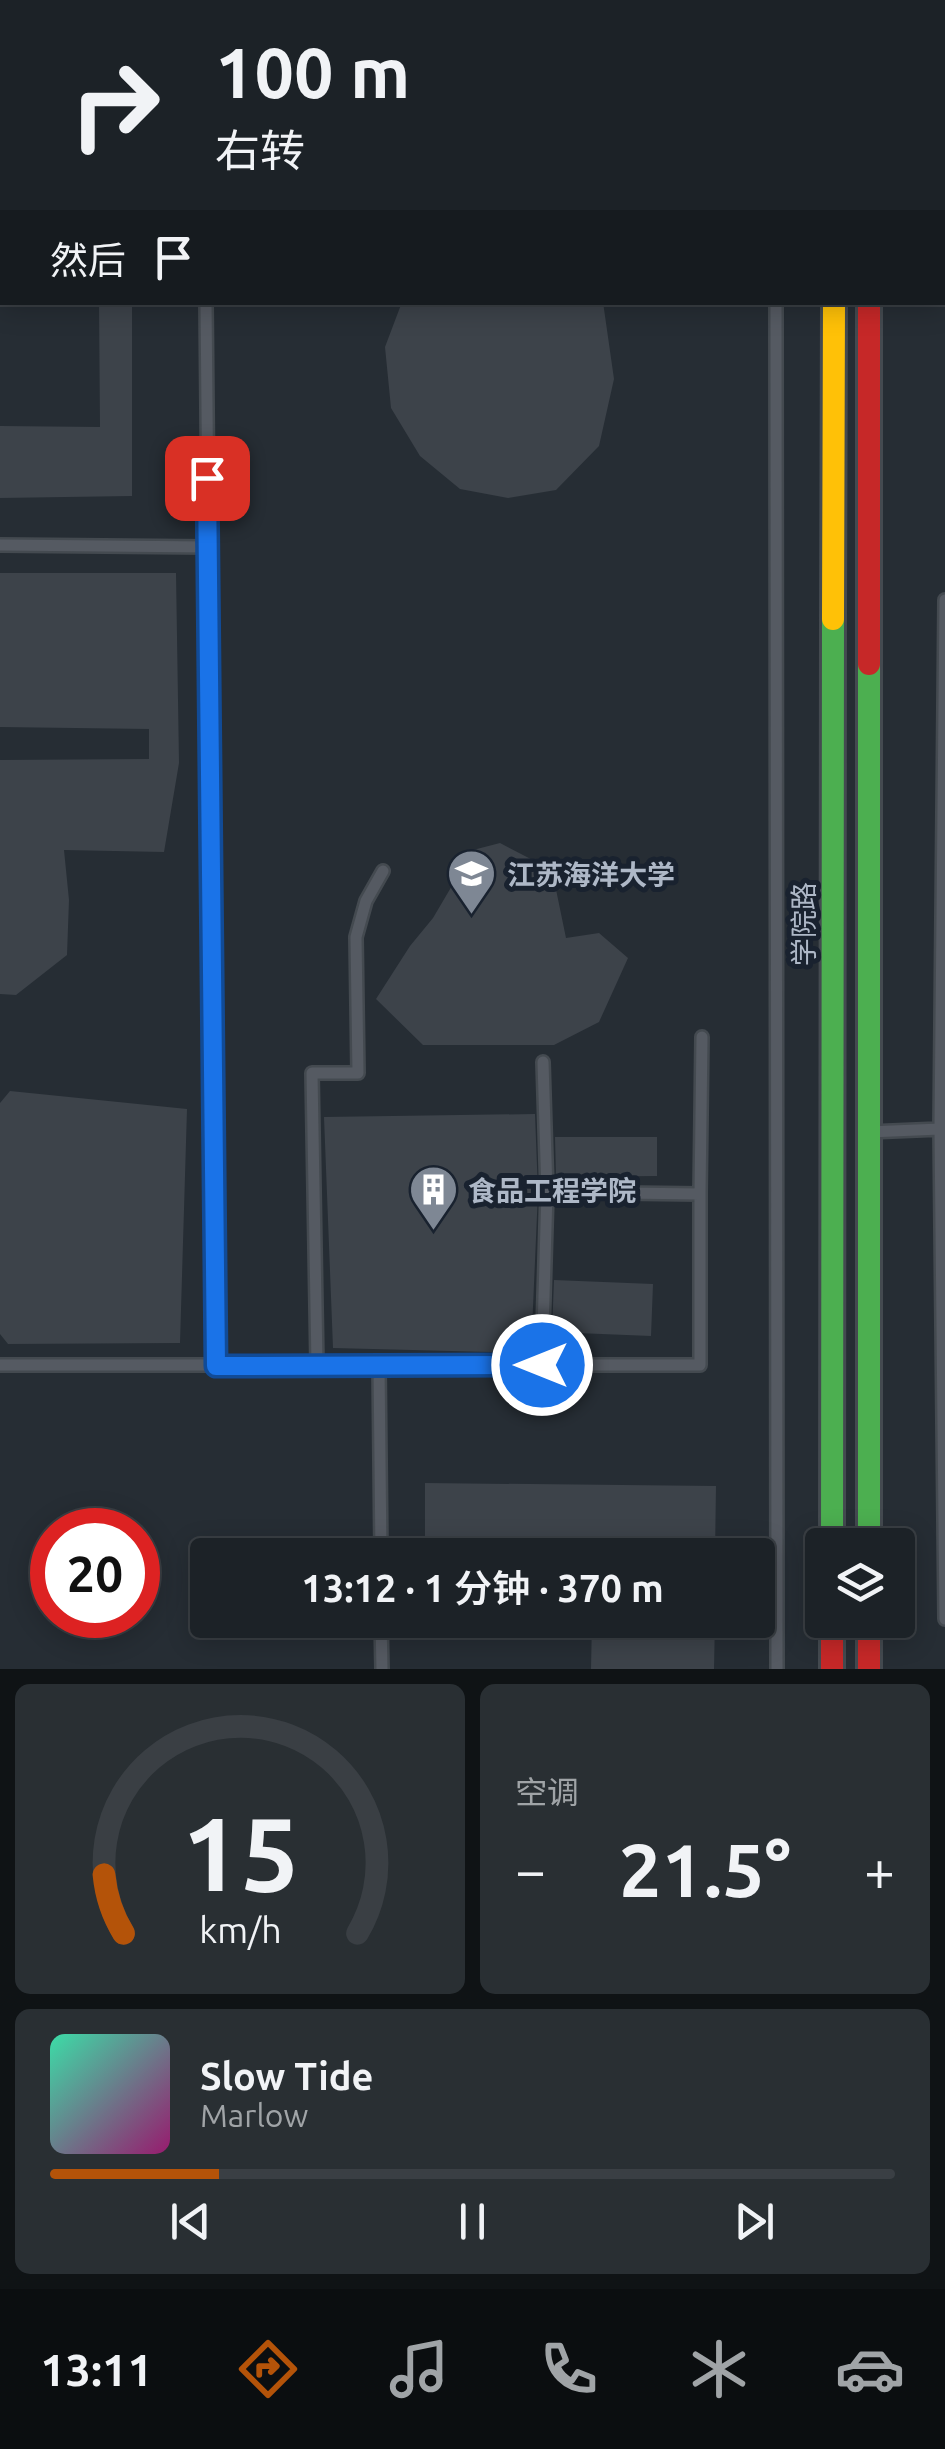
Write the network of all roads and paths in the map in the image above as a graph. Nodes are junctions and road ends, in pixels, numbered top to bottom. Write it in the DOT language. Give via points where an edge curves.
graph roads {
  1 [pos="206,305"];
  2 [pos="776,305"];
  3 [pos="834,305"];
  4 [pos="869,305"];
  5 [pos="0,546"];
  6 [pos="208,548"];
  7 [pos="945,600"];
  8 [pos="384,870"];
  9 [pos="702,1038"];
  10 [pos="543,1062"];
  11 [pos="940,1129"];
  12 [pos="869,1132"];
  13 [pos="547,1192"];
  14 [pos="700,1194"];
  15 [pos="0,1364"];
  16 [pos="542,1365"];
  17 [pos="216,1366"];
  18 [pos="316,1366"];
  19 [pos="379,1366"];
  20 [pos="832,1528"];
  21 [pos="869,1528"];
  22 [pos="380,1538"];
  23 [pos="945,1619"];
  24 [pos="381,1638"];
  25 [pos="832,1638"];
  26 [pos="869,1638"];
  27 [pos="382,1669"];
  28 [pos="777,1669"];
  29 [pos="832,1669"];
  30 [pos="869,1669"];
  1 -- 6 [label="lane"];
  2 -- 28 [label="lane"];
  3 -- 20 [label="main road, 学院路"];
  4 -- 12 [label="main road"];
  5 -- 6 [label="lane"];
  6 -- 17 [label="lane"];
  7 -- 11 [label="lane"];
  8 -- 18 [label="lane" via="356,937 358,1073 312,1074"];
  9 -- 14 [label="lane"];
  10 -- 13 [label="lane"];
  11 -- 12 [label="lane"];
  11 -- 23 [label="lane"];
  12 -- 21 [label="main road"];
  13 -- 14 [label="lane"];
  13 -- 16 [label="lane"];
  14 -- 16 [label="lane" via="700,1366"];
  15 -- 17 [label="lane"];
  16 -- 19 [label="lane"];
  17 -- 18 [label="lane"];
  18 -- 19 [label="lane"];
  19 -- 22 [label="lane"];
  24 -- 27 [label="lane"];
  25 -- 29 [label="main road"];
  26 -- 30 [label="main road"];
}
